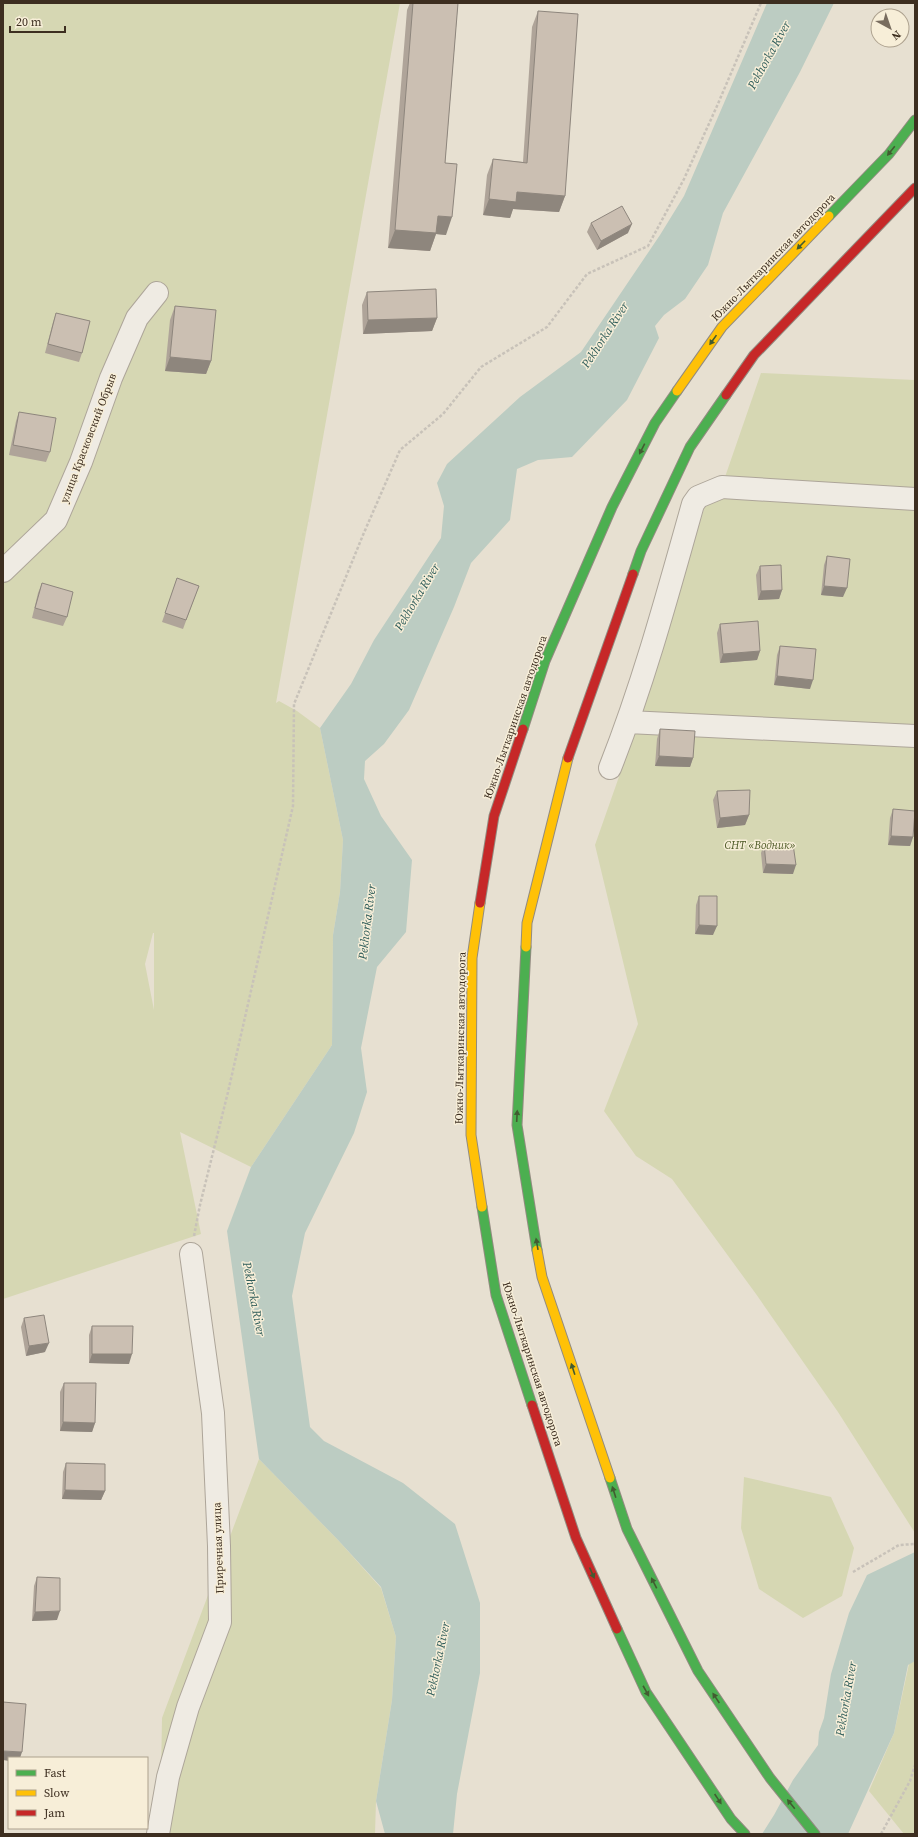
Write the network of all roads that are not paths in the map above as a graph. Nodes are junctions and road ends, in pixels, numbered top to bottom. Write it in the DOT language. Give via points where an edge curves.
graph roads {
  1 [pos="915,120"];
  2 [pos="915,188"];
  3 [pos="157,293"];
  4 [pos="915,499"];
  5 [pos="3,571"];
  6 [pos="628,722"];
  7 [pos="915,736"];
  8 [pos="610,768"];
  9 [pos="191,1254"];
  10 [pos="158,1834"];
  11 [pos="745,1834"];
  12 [pos="815,1834"];
  1 -- 11 [label="main road, Южно-Лыткаринская автодорога, one-way" via="890,154 722,327 655,423 612,507 545,661 494,816 472,958 471,1135 496,1295 576,1538 646,1692 731,1819"];
  12 -- 2 [label="main road, one-way" via="770,1778 698,1671 626,1529 542,1277 517,1117 527,923 570,751 641,551 690,447 754,355"];
  3 -- 5 [label="street, улица Красковский Обрыв" via="137,318 56,520"];
  4 -- 6 [label="street" via="722,487 698,497 693,504 658,629"];
  6 -- 7 [label="street"];
  6 -- 8 [label="street"];
  9 -- 10 [label="street, Приречная улица" via="213,1413 220,1622 188,1707 168,1777"];
}
